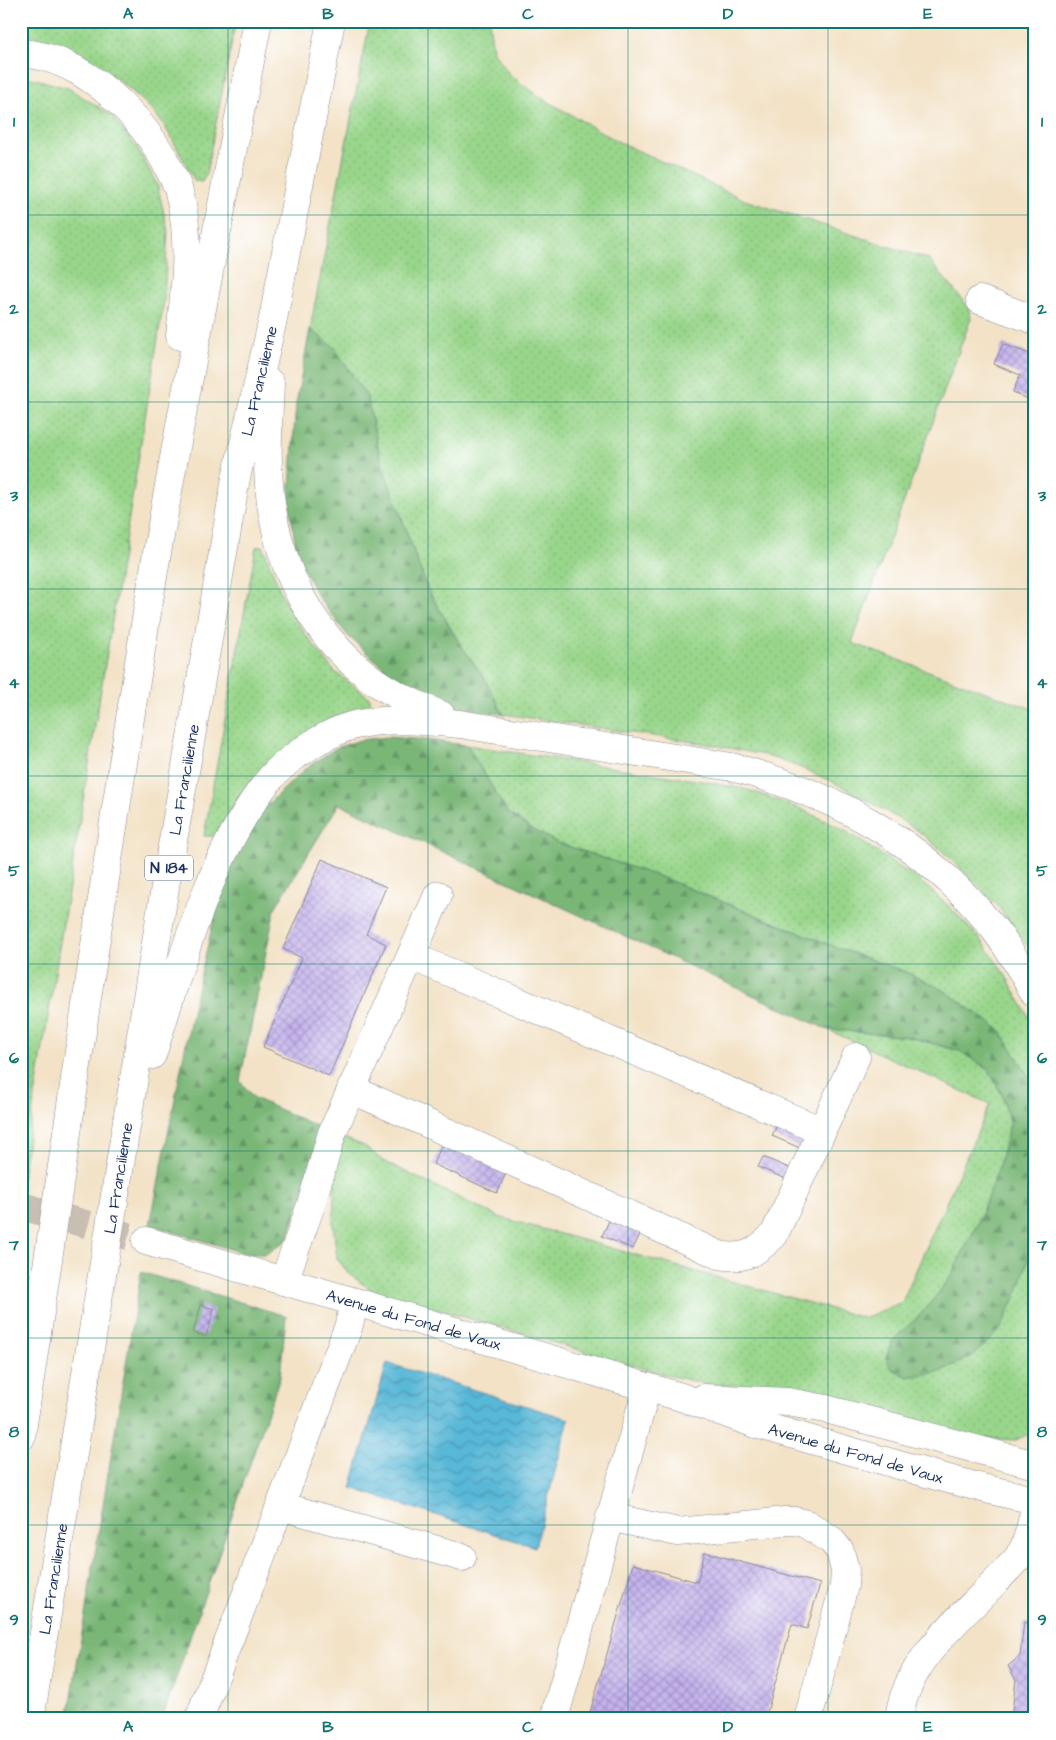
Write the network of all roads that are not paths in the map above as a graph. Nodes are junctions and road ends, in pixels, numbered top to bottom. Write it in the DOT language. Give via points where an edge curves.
graph roads {
  1 [pos="258,21"];
  2 [pos="331,21"];
  3 [pos="21,53"];
  4 [pos="980,300"];
  5 [pos="272,320"];
  6 [pos="1035,320"];
  7 [pos="157,554"];
  8 [pos="460,724"];
  9 [pos="438,895"];
  10 [pos="411,956"];
  11 [pos="1035,994"];
  12 [pos="856,1058"];
  13 [pos="351,1089"];
  14 [pos="822,1130"];
  15 [pos="125,1138"];
  16 [pos="146,1241"];
  17 [pos="284,1281"];
  18 [pos="354,1302"];
  19 [pos="647,1387"];
  20 [pos="681,1398"];
  21 [pos="21,1437"];
  22 [pos="1035,1465"];
  23 [pos="1035,1500"];
  24 [pos="281,1506"];
  25 [pos="1035,1508"];
  26 [pos="610,1517"];
  27 [pos="462,1557"];
  28 [pos="30,1719"];
  29 [pos="199,1719"];
  30 [pos="554,1719"];
  31 [pos="808,1719"];
  32 [pos="899,1719"];
  1 -- 7 [label="main road"];
  2 -- 5 [label="main road, La Francilienne / N 184"];
  3 -- 7 [label="main road" via="34,54 72,68 106,89 133,114 162,154 179,191 185,230 186,281"];
  4 -- 6 [label="main road"];
  5 -- 8 [label="main road" via="268,464 273,518 290,577 303,604 347,658 407,701"];
  5 -- 15 [label="main road, La Francilienne / N 184" via="236,478"];
  7 -- 21 [label="main road"];
  8 -- 11 [label="main road" via="732,766 815,794 889,834 956,887 990,924"];
  8 -- 15 [label="main road" via="384,720 353,725 325,736 292,757 266,783 243,816 214,874"];
  9 -- 10 [label="main road"];
  10 -- 13 [label="main road"];
  10 -- 14 [label="main road"];
  12 -- 14 [label="main road"];
  13 -- 14 [label="main road" via="719,1255 735,1258 757,1250 774,1235"];
  13 -- 17 [label="main road" via="332,1133"];
  15 -- 28 [label="main road, La Francilienne / N 184"];
  16 -- 17 [label="main road, Avenue du Fond de Vaux"];
  17 -- 18 [label="main road, Avenue du Fond de Vaux"];
  18 -- 19 [label="main road, Avenue du Fond de Vaux"];
  18 -- 24 [label="main road" via="349,1325"];
  19 -- 20 [label="main road, Avenue du Fond de Vaux"];
  19 -- 26 [label="main road"];
  20 -- 22 [label="main road, Avenue du Fond de Vaux" via="764,1400 817,1407"];
  20 -- 23 [label="main road, Avenue du Fond de Vaux" via="756,1424 986,1490"];
  24 -- 27 [label="main road"];
  24 -- 29 [label="main road"];
  25 -- 32 [label="main road" via="1029,1534 1019,1556 921,1662 903,1697"];
  26 -- 30 [label="main road"];
  26 -- 31 [label="main road" via="678,1532 795,1521 807,1524 832,1540 843,1559 844,1586"];
}
